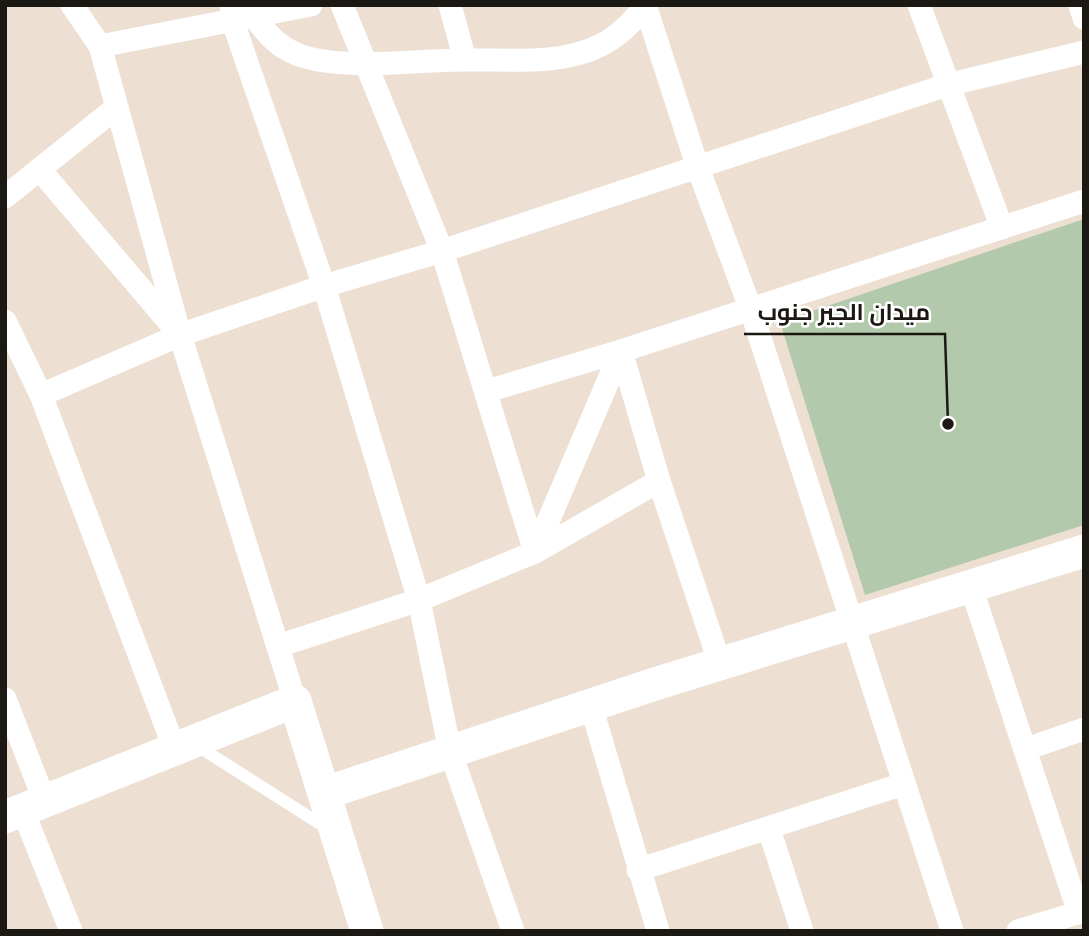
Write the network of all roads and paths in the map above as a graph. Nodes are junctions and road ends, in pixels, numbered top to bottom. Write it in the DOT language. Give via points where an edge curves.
graph roads {
  1 [pos="72,5"];
  2 [pos="311,5"];
  3 [pos="342,5"];
  4 [pos="450,5"];
  5 [pos="919,5"];
  6 [pos="1080,5"];
  7 [pos="645,6"];
  8 [pos="240,15"];
  9 [pos="1084,18"];
  10 [pos="100,46"];
  11 [pos="1084,52"];
  12 [pos="465,60"];
  13 [pos="365,64"];
  14 [pos="947,85"];
  15 [pos="117,107"];
  16 [pos="698,168"];
  17 [pos="41,171"];
  18 [pos="5,197"];
  19 [pos="1084,201"];
  20 [pos="1002,228"];
  21 [pos="442,250"];
  22 [pos="324,286"];
  23 [pos="751,310"];
  24 [pos="5,321"];
  25 [pos="180,335"];
  26 [pos="621,351"];
  27 [pos="487,391"];
  28 [pos="41,396"];
  29 [pos="659,481"];
  30 [pos="1084,551"];
  31 [pos="536,552"];
  32 [pos="971,587"];
  33 [pos="419,600"];
  34 [pos="854,623"];
  35 [pos="278,646"];
  36 [pos="720,664"];
  37 [pos="5,699"];
  38 [pos="295,701"];
  39 [pos="591,706"];
  40 [pos="1084,729"];
  41 [pos="184,746"];
  42 [pos="1026,748"];
  43 [pos="450,751"];
  44 [pos="903,784"];
  45 [pos="325,793"];
  46 [pos="24,810"];
  47 [pos="769,830"];
  48 [pos="335,833"];
  49 [pos="638,870"];
  50 [pos="1082,912"];
  51 [pos="363,930"];
  52 [pos="71,931"];
  53 [pos="513,931"];
  54 [pos="658,931"];
  55 [pos="802,931"];
  56 [pos="952,931"];
  57 [pos="1018,931"];
  1 -- 10 [label="street"];
  2 -- 8 [label="street"];
  3 -- 13 [label="street"];
  4 -- 12 [label="street"];
  5 -- 14 [label="street"];
  6 -- 9 [label="street"];
  7 -- 12 [label="street" via="628,27 600,46 513,61"];
  7 -- 16 [label="street"];
  8 -- 10 [label="street"];
  8 -- 13 [label="street" via="278,46 302,56"];
  8 -- 22 [label="street"];
  10 -- 15 [label="street"];
  11 -- 14 [label="street"];
  12 -- 13 [label="street"];
  13 -- 21 [label="street"];
  14 -- 16 [label="street"];
  14 -- 20 [label="street"];
  15 -- 17 [label="street"];
  15 -- 25 [label="street"];
  16 -- 21 [label="street"];
  16 -- 23 [label="street"];
  17 -- 18 [label="street"];
  17 -- 25 [label="street"];
  19 -- 20 [label="street"];
  20 -- 23 [label="street"];
  21 -- 22 [label="street"];
  21 -- 27 [label="street"];
  22 -- 25 [label="street"];
  22 -- 33 [label="street"];
  23 -- 26 [label="street"];
  23 -- 34 [label="street"];
  24 -- 28 [label="street"];
  25 -- 28 [label="street"];
  25 -- 35 [label="street"];
  26 -- 27 [label="street"];
  26 -- 29 [label="street"];
  26 -- 31 [label="street"];
  27 -- 31 [label="street"];
  28 -- 41 [label="street"];
  29 -- 31 [label="street"];
  29 -- 36 [label="street"];
  30 -- 32 [label="street"];
  31 -- 33 [label="street"];
  32 -- 34 [label="street"];
  32 -- 42 [label="street"];
  33 -- 35 [label="street"];
  33 -- 43 [label="street"];
  34 -- 36 [label="street"];
  34 -- 44 [label="street"];
  35 -- 38 [label="street"];
  36 -- 39 [label="street"];
  37 -- 46 [label="street"];
  38 -- 41 [label="street"];
  38 -- 45 [label="street"];
  39 -- 43 [label="street"];
  39 -- 49 [label="street"];
  40 -- 42 [label="street"];
  41 -- 46 [label="street"];
  41 -- 48 [label="lane"];
  42 -- 50 [label="street"];
  43 -- 45 [label="street"];
  43 -- 53 [label="street"];
  44 -- 47 [label="street"];
  44 -- 56 [label="street"];
  45 -- 48 [label="street"];
  46 -- 52 [label="street"];
  47 -- 49 [label="street"];
  47 -- 55 [label="street"];
  48 -- 51 [label="street"];
  49 -- 54 [label="street"];
  50 -- 57 [label="street"];
}
